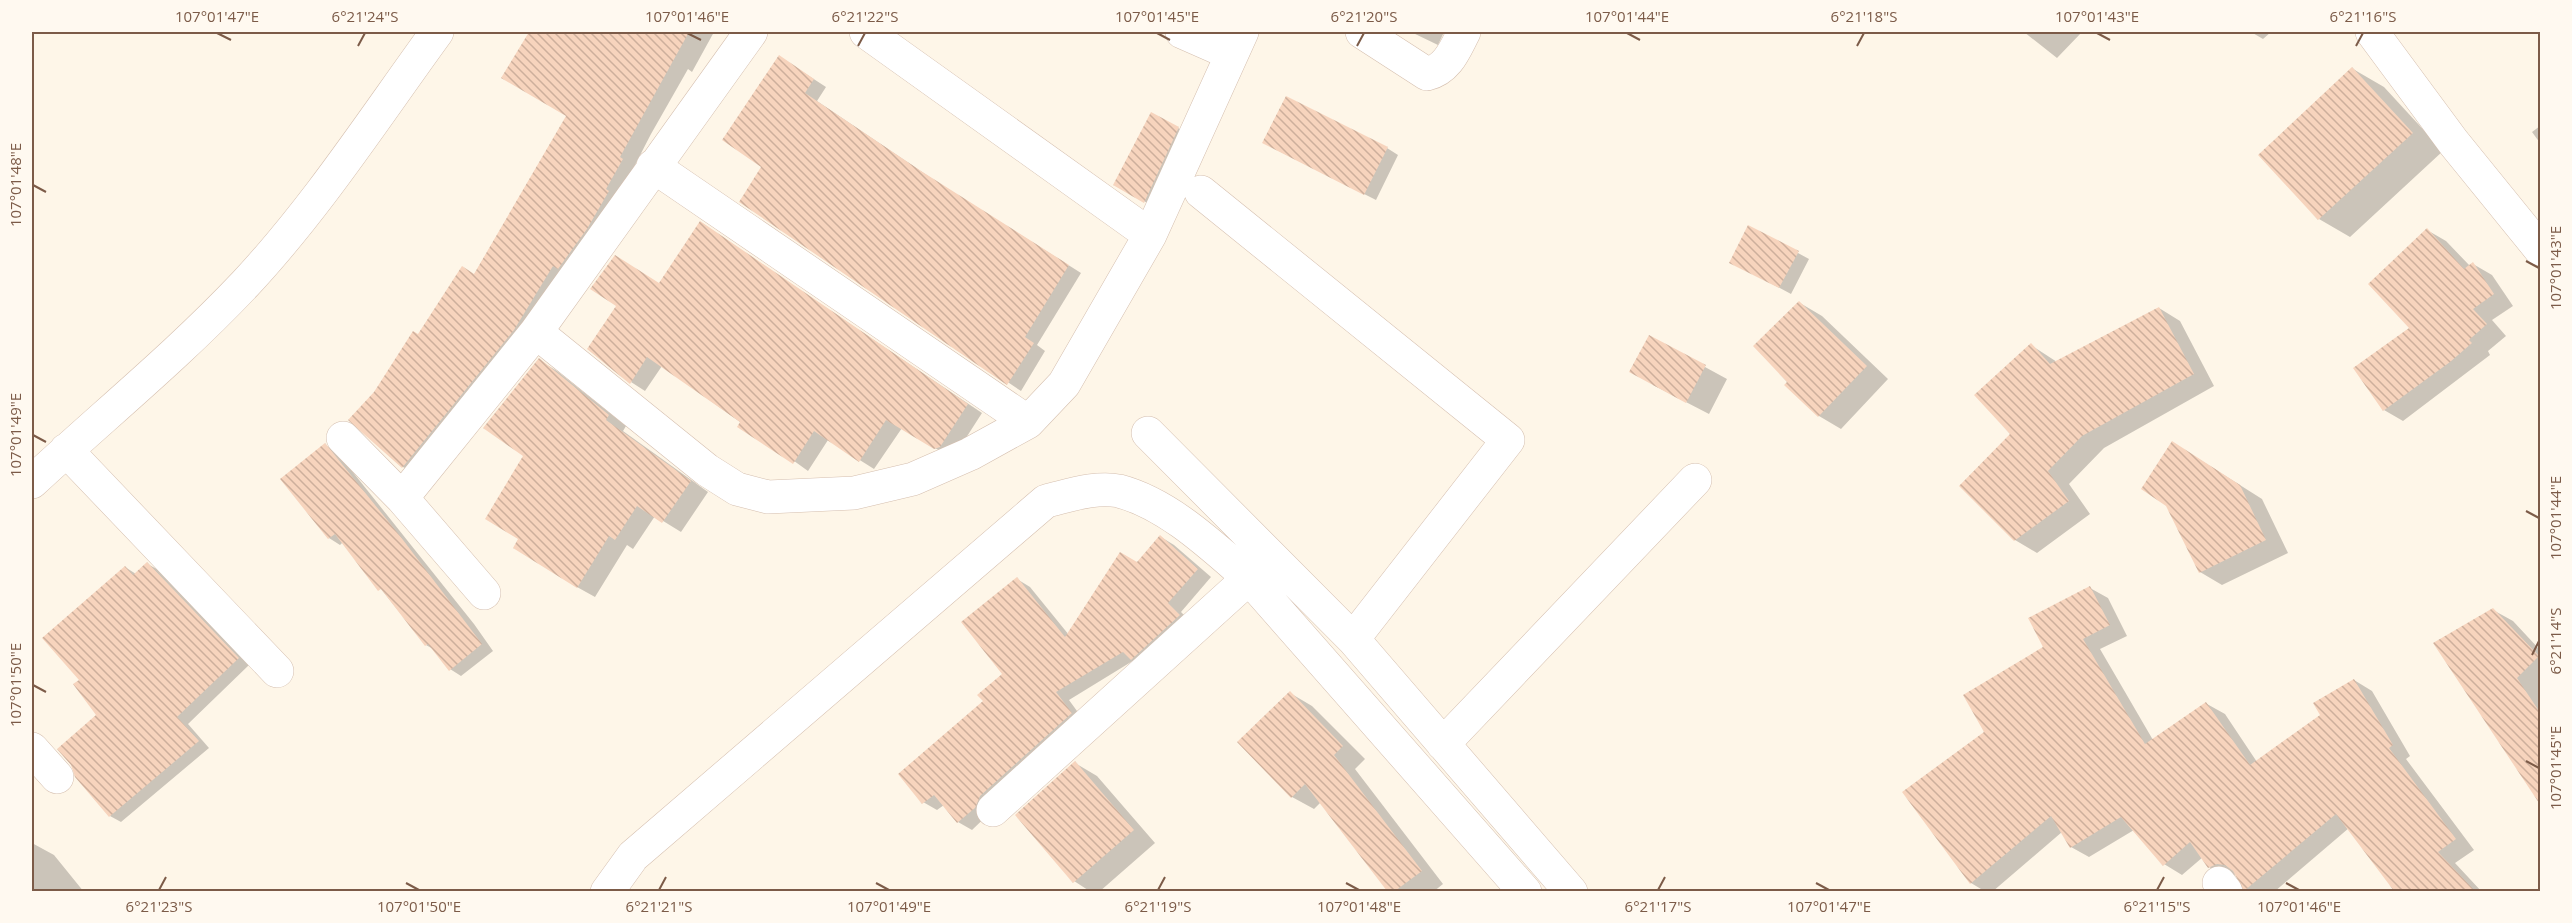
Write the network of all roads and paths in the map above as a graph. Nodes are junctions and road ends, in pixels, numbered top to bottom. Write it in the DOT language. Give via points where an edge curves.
graph roads {
  1 [pos="437,32"];
  2 [pos="751,32"];
  3 [pos="866,32"];
  4 [pos="1182,32"];
  5 [pos="1362,32"];
  6 [pos="1464,32"];
  7 [pos="2372,32"];
  8 [pos="1237,43"];
  9 [pos="653,165"];
  10 [pos="1201,192"];
  11 [pos="1150,236"];
  12 [pos="2541,249"];
  13 [pos="536,332"];
  14 [pos="1028,422"];
  15 [pos="1148,433"];
  16 [pos="343,438"];
  17 [pos="66,450"];
  18 [pos="1695,480"];
  19 [pos="32,482"];
  20 [pos="402,498"];
  21 [pos="1249,578"];
  22 [pos="484,593"];
  23 [pos="1353,639"];
  24 [pos="277,671"];
  25 [pos="1443,744"];
  26 [pos="32,748"];
  27 [pos="57,777"];
  28 [pos="993,810"];
  29 [pos="607,891"];
  30 [pos="1525,891"];
  31 [pos="1571,891"];
  1 -- 17 [label="street" via="313,204 245,284 165,363"];
  2 -- 9 [label="street"];
  3 -- 11 [label="street"];
  4 -- 8 [label="street"];
  5 -- 6 [label="street" via="1428,74 1449,61"];
  7 -- 12 [label="street" via="2454,143"];
  8 -- 11 [label="street"];
  9 -- 13 [label="street"];
  9 -- 14 [label="street"];
  10 -- 23 [label="street" via="1508,440"];
  11 -- 14 [label="street" via="1064,384"];
  13 -- 14 [label="street" via="707,470 736,489 768,497 854,494 913,479"];
  13 -- 20 [label="street"];
  15 -- 23 [label="street"];
  16 -- 20 [label="street"];
  17 -- 19 [label="street"];
  17 -- 24 [label="street"];
  18 -- 25 [label="street"];
  20 -- 22 [label="street"];
  21 -- 28 [label="street"];
  21 -- 29 [label="street" via="1204,539 1157,507 1118,491 1080,492 1046,501 633,856"];
  21 -- 30 [label="street"];
  23 -- 25 [label="street"];
  25 -- 31 [label="street"];
  26 -- 27 [label="street"];
}
